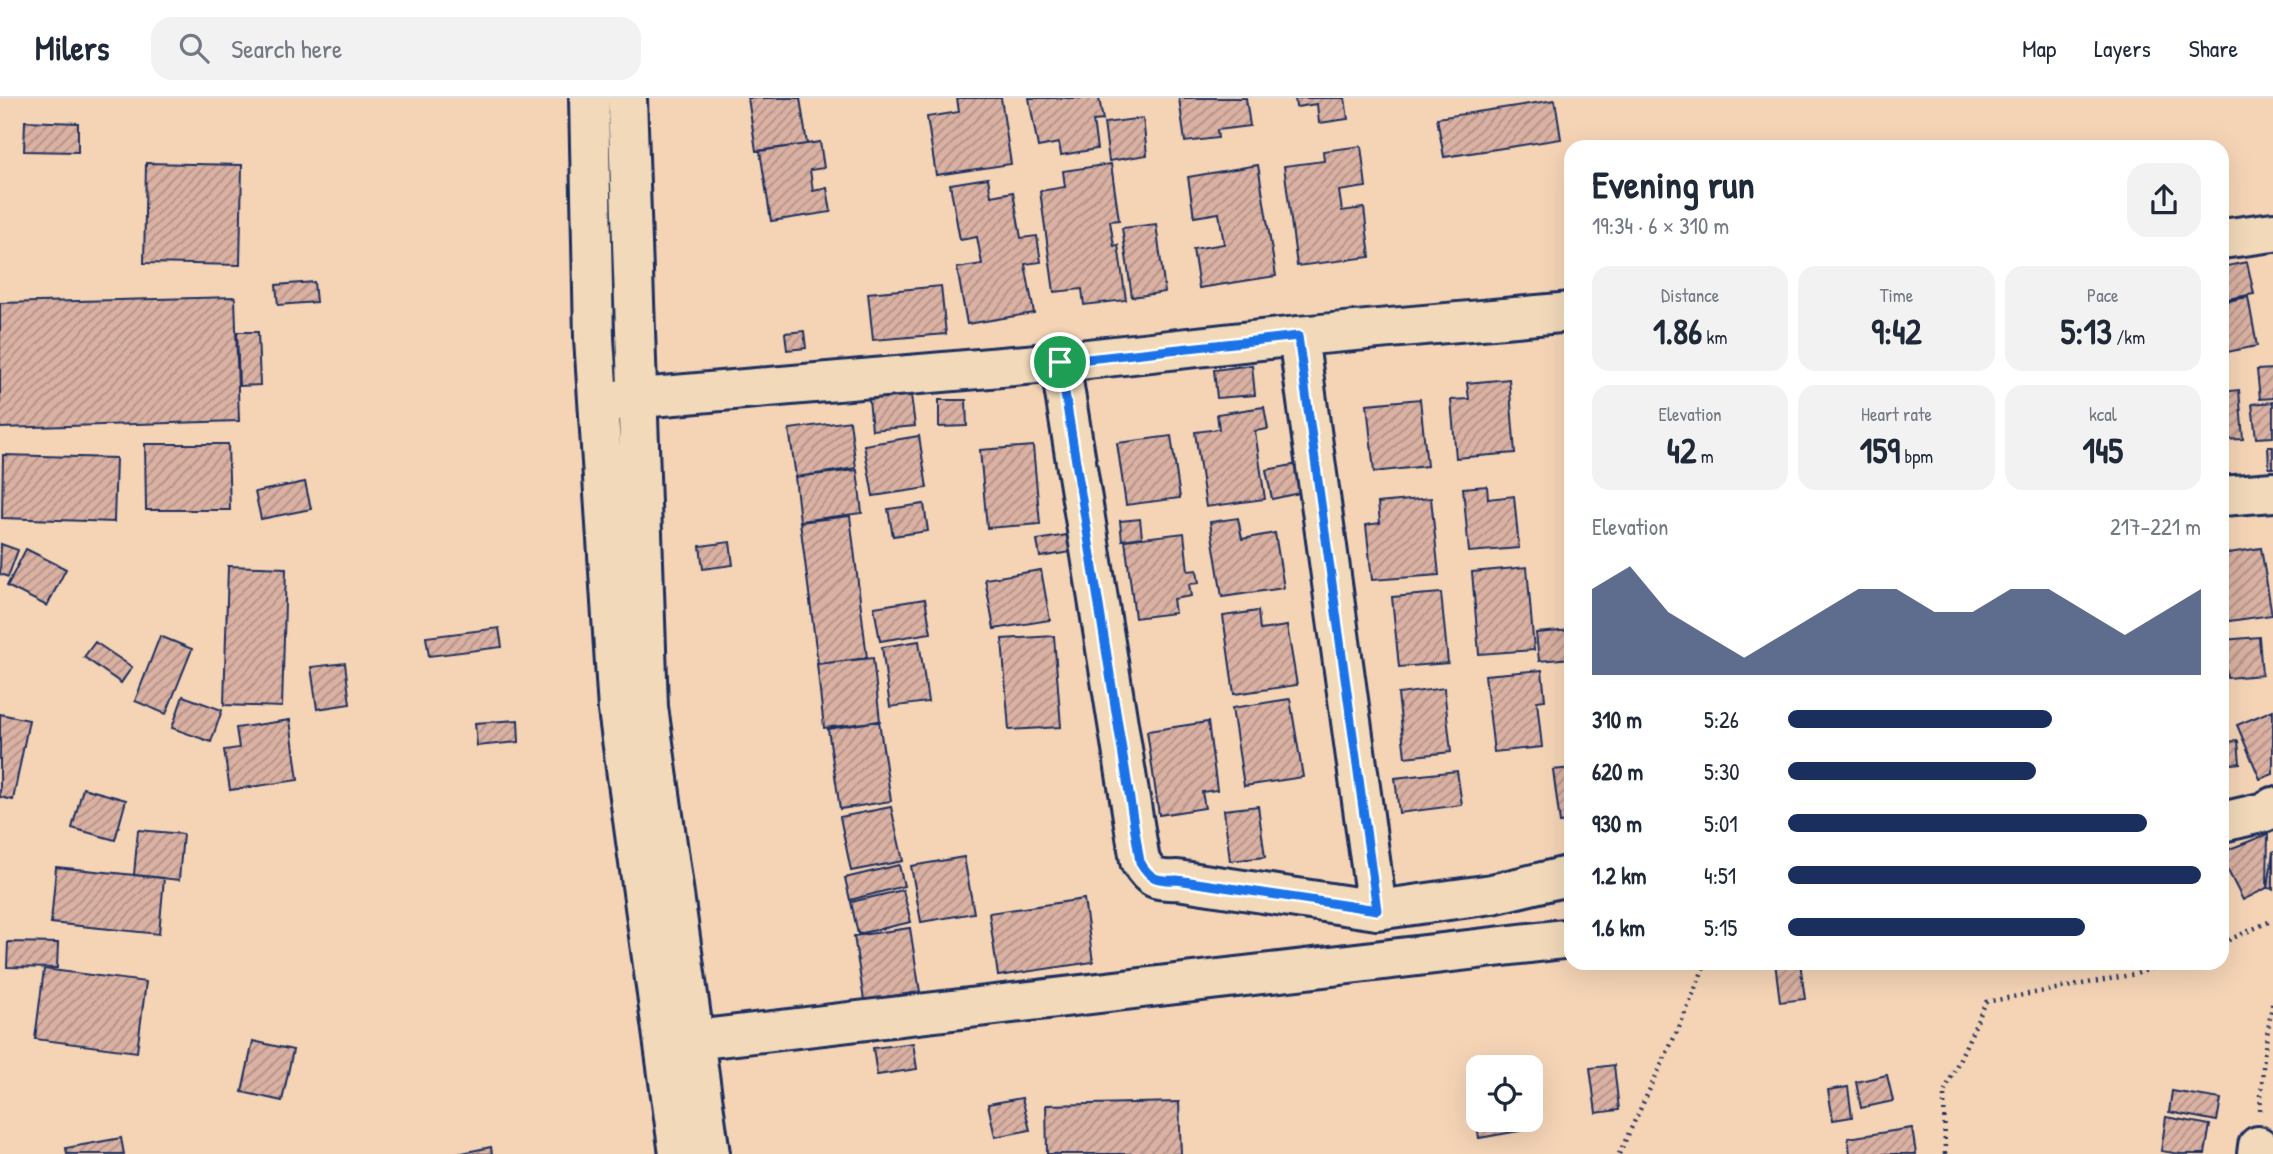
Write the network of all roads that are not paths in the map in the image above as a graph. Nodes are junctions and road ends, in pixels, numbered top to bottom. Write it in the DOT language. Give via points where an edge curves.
graph roads {
  1 [pos="589,98"];
  2 [pos="627,98"];
  3 [pos="2273,232"];
  4 [pos="2229,238"];
  5 [pos="1564,313"];
  6 [pos="1298,336"];
  7 [pos="1060,362"];
  8 [pos="638,400"];
  9 [pos="599,401"];
  10 [pos="2273,492"];
  11 [pos="2229,495"];
  12 [pos="2273,807"];
  13 [pos="2229,820"];
  14 [pos="1564,877"];
  15 [pos="1377,910"];
  16 [pos="1564,939"];
  17 [pos="694,1041"];
  18 [pos="679,1154"];
  19 [pos="710,1154"];
  1 -- 9 [label="street"];
  2 -- 8 [label="street"];
  3 -- 4 [label="street"];
  5 -- 6 [label="street"];
  6 -- 7 [label="street"];
  6 -- 15 [label="street"];
  7 -- 8 [label="street"];
  7 -- 15 [label="street" via="1140,862 1158,881"];
  8 -- 9 [label="street"];
  8 -- 17 [label="street" via="648,706"];
  9 -- 18 [label="street" via="618,709"];
  10 -- 11 [label="street"];
  12 -- 13 [label="street"];
  14 -- 15 [label="street" via="1492,894"];
  16 -- 17 [label="street"];
  17 -- 19 [label="street"];
}
